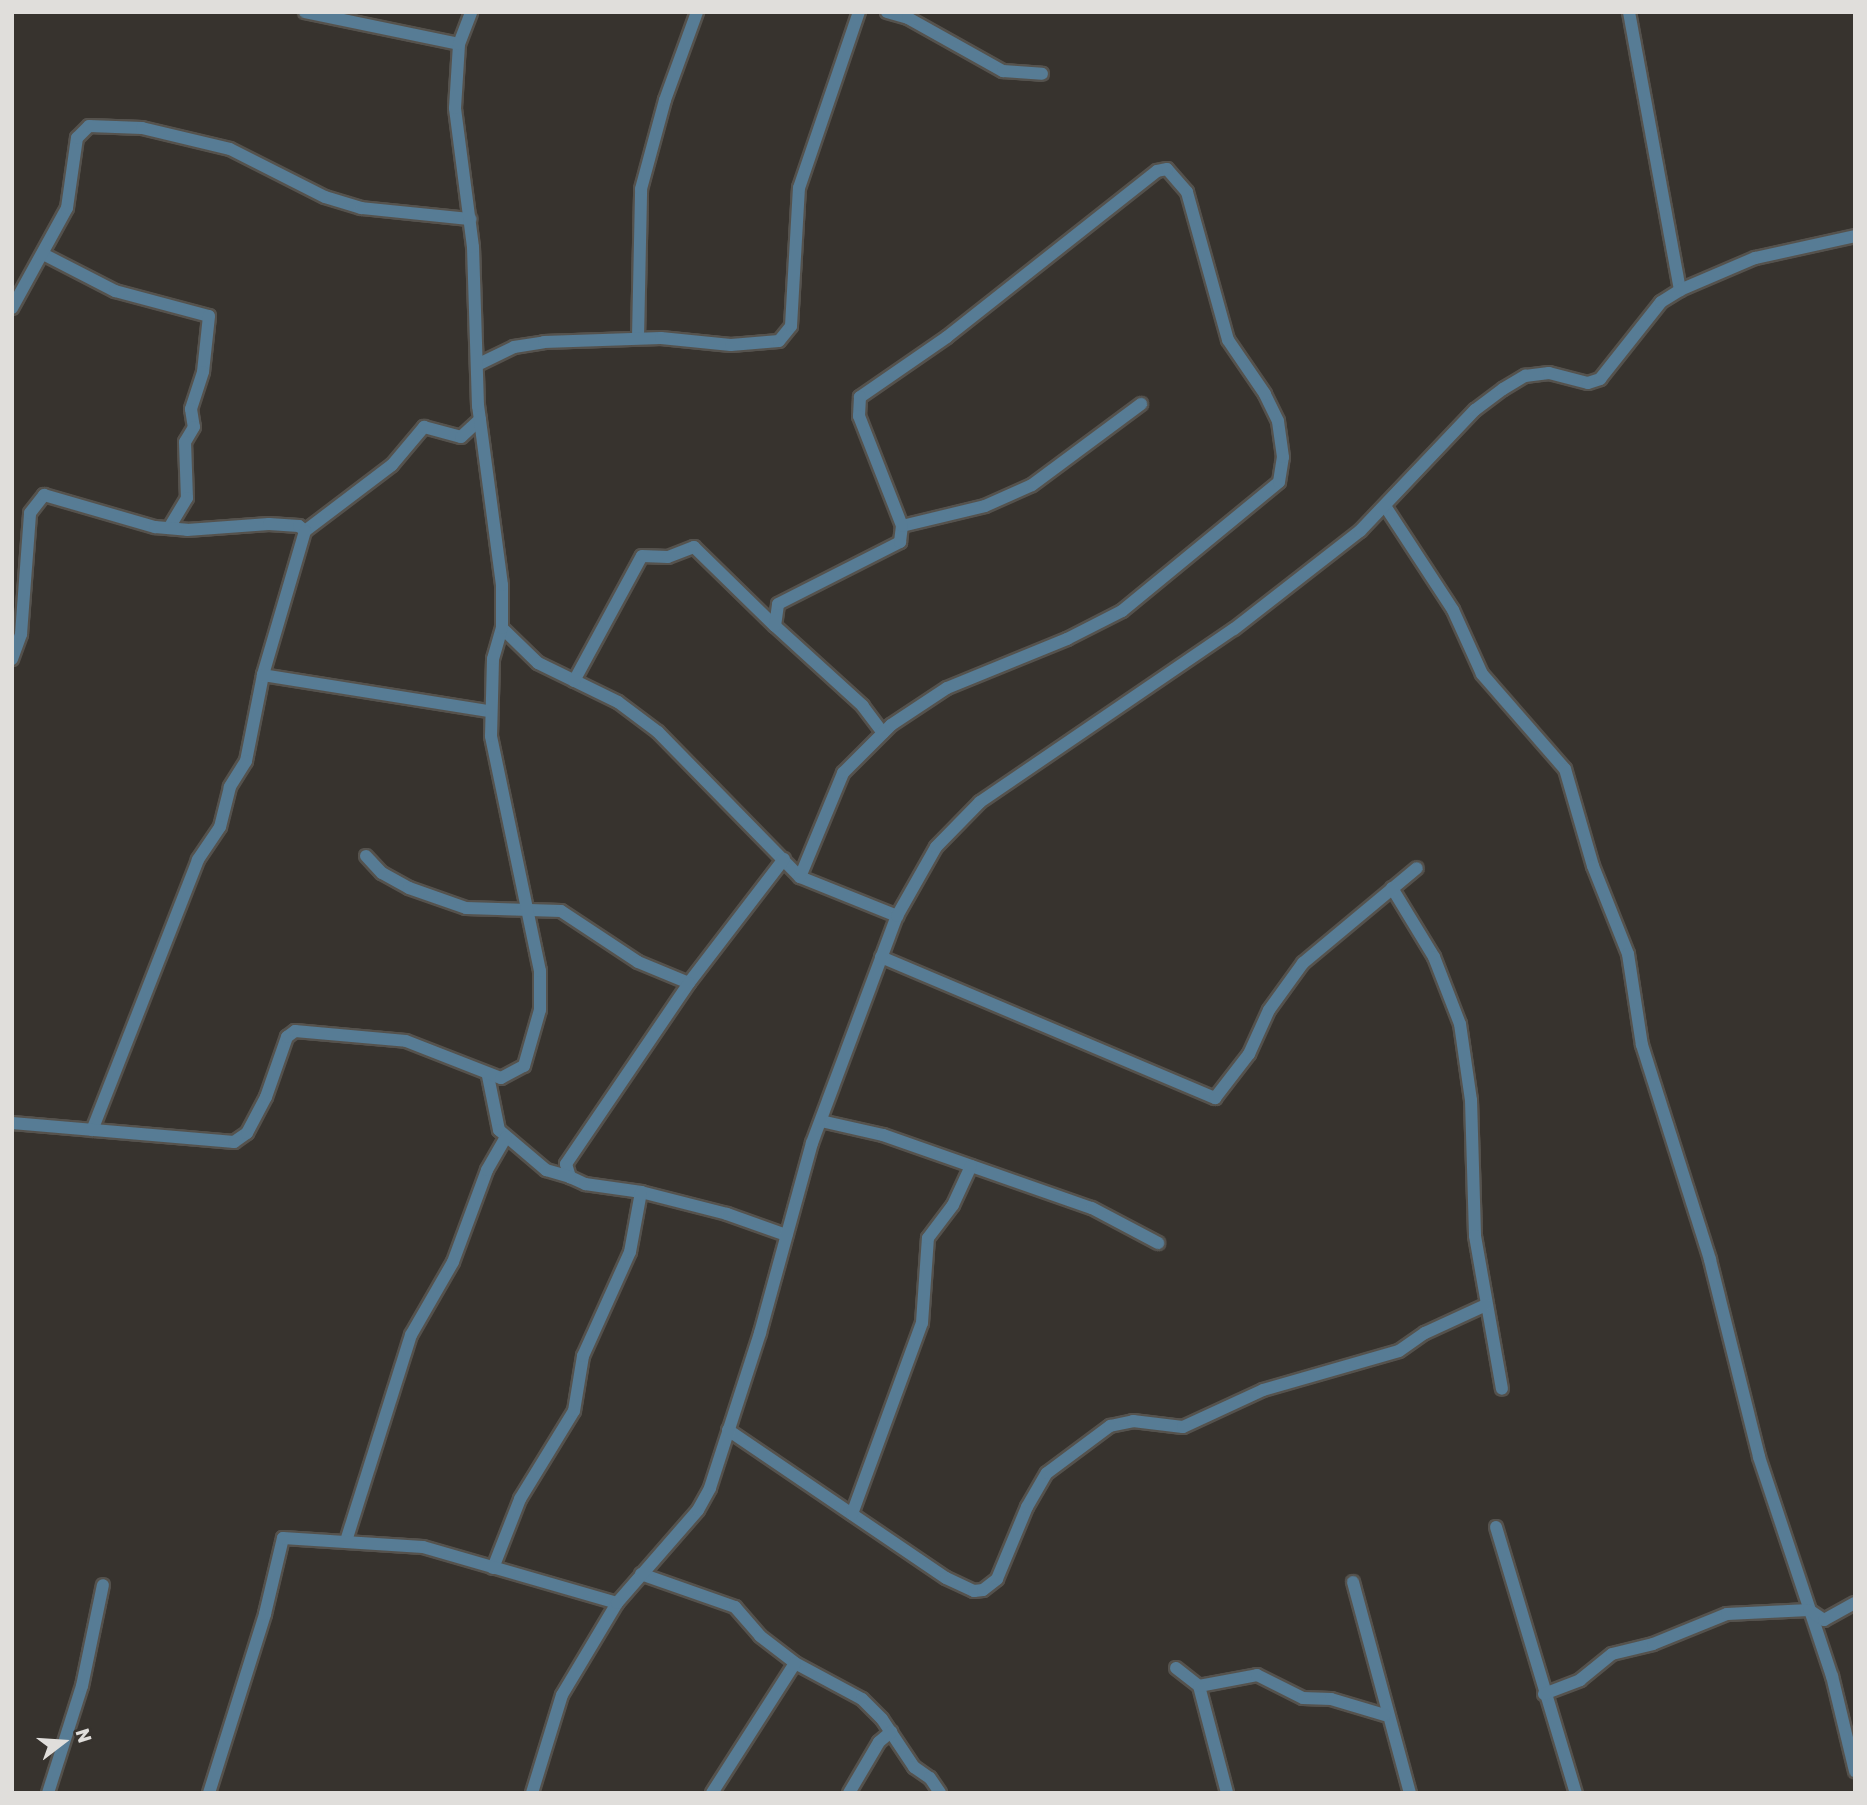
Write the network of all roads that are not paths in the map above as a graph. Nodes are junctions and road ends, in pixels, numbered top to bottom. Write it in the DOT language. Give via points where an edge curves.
graph roads {
  1 [pos="305,12"];
  2 [pos="471,12"];
  3 [pos="697,12"];
  4 [pos="859,12"];
  5 [pos="887,12"];
  6 [pos="1629,12"];
  7 [pos="459,44"];
  8 [pos="1042,74"];
  9 [pos="470,219"];
  10 [pos="1855,236"];
  11 [pos="46,255"];
  12 [pos="1680,290"];
  13 [pos="12,309"];
  14 [pos="638,338"];
  15 [pos="477,365"];
  16 [pos="1141,404"];
  17 [pos="480,419"];
  18 [pos="1385,506"];
  19 [pos="902,526"];
  20 [pos="169,528"];
  21 [pos="305,531"];
  22 [pos="775,626"];
  23 [pos="502,628"];
  24 [pos="12,659"];
  25 [pos="263,675"];
  26 [pos="574,681"];
  27 [pos="489,710"];
  28 [pos="883,733"];
  29 [pos="366,856"];
  30 [pos="784,859"];
  31 [pos="1417,868"];
  32 [pos="800,877"];
  33 [pos="1392,888"];
  34 [pos="530,912"];
  35 [pos="897,916"];
  36 [pos="881,957"];
  37 [pos="689,983"];
  38 [pos="488,1076"];
  39 [pos="821,1121"];
  40 [pos="12,1123"];
  41 [pos="92,1130"];
  42 [pos="506,1137"];
  43 [pos="971,1167"];
  44 [pos="570,1177"];
  45 [pos="641,1192"];
  46 [pos="786,1235"];
  47 [pos="1158,1243"];
  48 [pos="1486,1305"];
  49 [pos="1502,1389"];
  50 [pos="727,1430"];
  51 [pos="852,1514"];
  52 [pos="1496,1527"];
  53 [pos="346,1541"];
  54 [pos="493,1568"];
  55 [pos="641,1574"];
  56 [pos="1353,1582"];
  57 [pos="103,1585"];
  58 [pos="617,1603"];
  59 [pos="1855,1603"];
  60 [pos="1809,1610"];
  61 [pos="794,1663"];
  62 [pos="1176,1668"];
  63 [pos="1199,1686"];
  64 [pos="1544,1694"];
  65 [pos="1385,1714"];
  66 [pos="891,1731"];
  67 [pos="1851,1740"];
  68 [pos="1855,1771"];
  69 [pos="1573,1791"];
  70 [pos="48,1793"];
  71 [pos="209,1793"];
  72 [pos="532,1793"];
  73 [pos="712,1793"];
  74 [pos="849,1793"];
  75 [pos="940,1793"];
  76 [pos="1227,1793"];
  77 [pos="1410,1793"];
  1 -- 7 [label="street"];
  2 -- 7 [label="street"];
  3 -- 14 [label="street" via="640,189"];
  4 -- 14 [label="street" via="799,188 794,305 786,334 770,345"];
  5 -- 8 [label="street" via="908,18 1003,71"];
  6 -- 12 [label="street"];
  7 -- 9 [label="street" via="455,108"];
  9 -- 11 [label="street" via="361,208 325,197 230,149 142,128 89,126 77,138 73,189"];
  9 -- 15 [label="street"];
  10 -- 12 [label="street" via="1755,258"];
  11 -- 13 [label="street"];
  11 -- 20 [label="street" via="115,291 209,316 203,372 191,409 194,427 185,448 187,498"];
  12 -- 18 [label="street" via="1661,302 1600,379 1588,383 1549,373 1525,376 1503,389 1475,410"];
  14 -- 15 [label="street" via="514,347"];
  15 -- 17 [label="street"];
  16 -- 19 [label="street" via="1032,485 991,504"];
  17 -- 21 [label="street" via="461,437 424,427 392,465"];
  17 -- 23 [label="street" via="500,561"];
  18 -- 35 [label="street" via="1360,531 1234,629 960,819 936,847"];
  18 -- 60 [label="street" via="1453,610 1482,674 1565,769 1593,866 1628,954 1643,1045 1710,1260 1759,1457"];
  19 -- 22 [label="street" via="900,542 778,604"];
  19 -- 28 [label="street" via="859,416 860,397 947,337 1157,171 1167,169 1188,192 1228,341 1278,421 1283,457 1279,482 1122,611 947,688"];
  20 -- 21 [label="street" via="269,524 299,526"];
  20 -- 24 [label="street" via="134,523 53,495 37,498 30,513 21,634"];
  21 -- 25 [label="street"];
  22 -- 26 [label="street" via="694,547 668,556 642,556"];
  22 -- 28 [label="street" via="863,706"];
  23 -- 26 [label="street" via="531,658"];
  23 -- 27 [label="street" via="493,659"];
  25 -- 27 [label="street"];
  25 -- 41 [label="street" via="246,761 230,787 220,827 198,860"];
  26 -- 30 [label="street" via="618,702 658,732"];
  27 -- 34 [label="street" via="496,767"];
  28 -- 32 [label="street" via="843,773"];
  29 -- 34 [label="street" via="382,873 434,899 487,912"];
  30 -- 32 [label="street"];
  30 -- 37 [label="street"];
  31 -- 33 [label="street"];
  32 -- 35 [label="street"];
  33 -- 36 [label="street" via="1303,963 1269,1010 1249,1054 1215,1098"];
  33 -- 48 [label="street" via="1434,957 1460,1024 1471,1100 1475,1237"];
  34 -- 37 [label="street" via="561,911 638,962"];
  34 -- 38 [label="street" via="540,971 540,1010 524,1066 501,1078"];
  35 -- 36 [label="street"];
  36 -- 39 [label="street"];
  37 -- 44 [label="street" via="567,1162"];
  38 -- 41 [label="street" via="406,1041 295,1031 287,1037 266,1097 241,1139"];
  38 -- 42 [label="street" via="494,1116"];
  39 -- 43 [label="street" via="883,1135"];
  39 -- 46 [label="street"];
  40 -- 41 [label="street"];
  42 -- 44 [label="street" via="546,1170"];
  42 -- 53 [label="street" via="488,1170 453,1262 411,1335"];
  43 -- 47 [label="street" via="1092,1208"];
  43 -- 51 [label="street" via="953,1205 928,1238 922,1323"];
  44 -- 45 [label="street" via="602,1188"];
  45 -- 46 [label="street"];
  45 -- 54 [label="street" via="630,1252 583,1356 573,1411 520,1499"];
  46 -- 50 [label="street"];
  48 -- 49 [label="street"];
  48 -- 51 [label="street" via="1425,1333 1399,1351 1263,1390 1183,1427 1133,1421 1110,1426 1047,1473 1027,1507 998,1579 983,1590 974,1591 946,1578"];
  50 -- 51 [label="street"];
  50 -- 55 [label="street" via="698,1510"];
  52 -- 64 [label="street"];
  53 -- 54 [label="street" via="423,1547"];
  53 -- 71 [label="street" via="289,1535 279,1542 265,1614"];
  54 -- 58 [label="street"];
  55 -- 58 [label="street"];
  55 -- 61 [label="street" via="735,1607 760,1636"];
  56 -- 65 [label="street"];
  57 -- 70 [label="street" via="82,1686"];
  58 -- 72 [label="street" via="562,1695"];
  59 -- 60 [label="street" via="1824,1620"];
  60 -- 64 [label="street" via="1727,1614 1653,1644 1612,1654 1580,1679"];
  60 -- 67 [label="street"];
  61 -- 66 [label="street" via="862,1699"];
  61 -- 73 [label="street"];
  62 -- 63 [label="street"];
  63 -- 65 [label="street" via="1257,1675 1303,1698 1331,1699"];
  63 -- 76 [label="street"];
  64 -- 69 [label="street"];
  65 -- 77 [label="street"];
  66 -- 74 [label="street" via="878,1742"];
  66 -- 75 [label="street" via="914,1767 930,1778"];
  67 -- 68 [label="street"];
}
